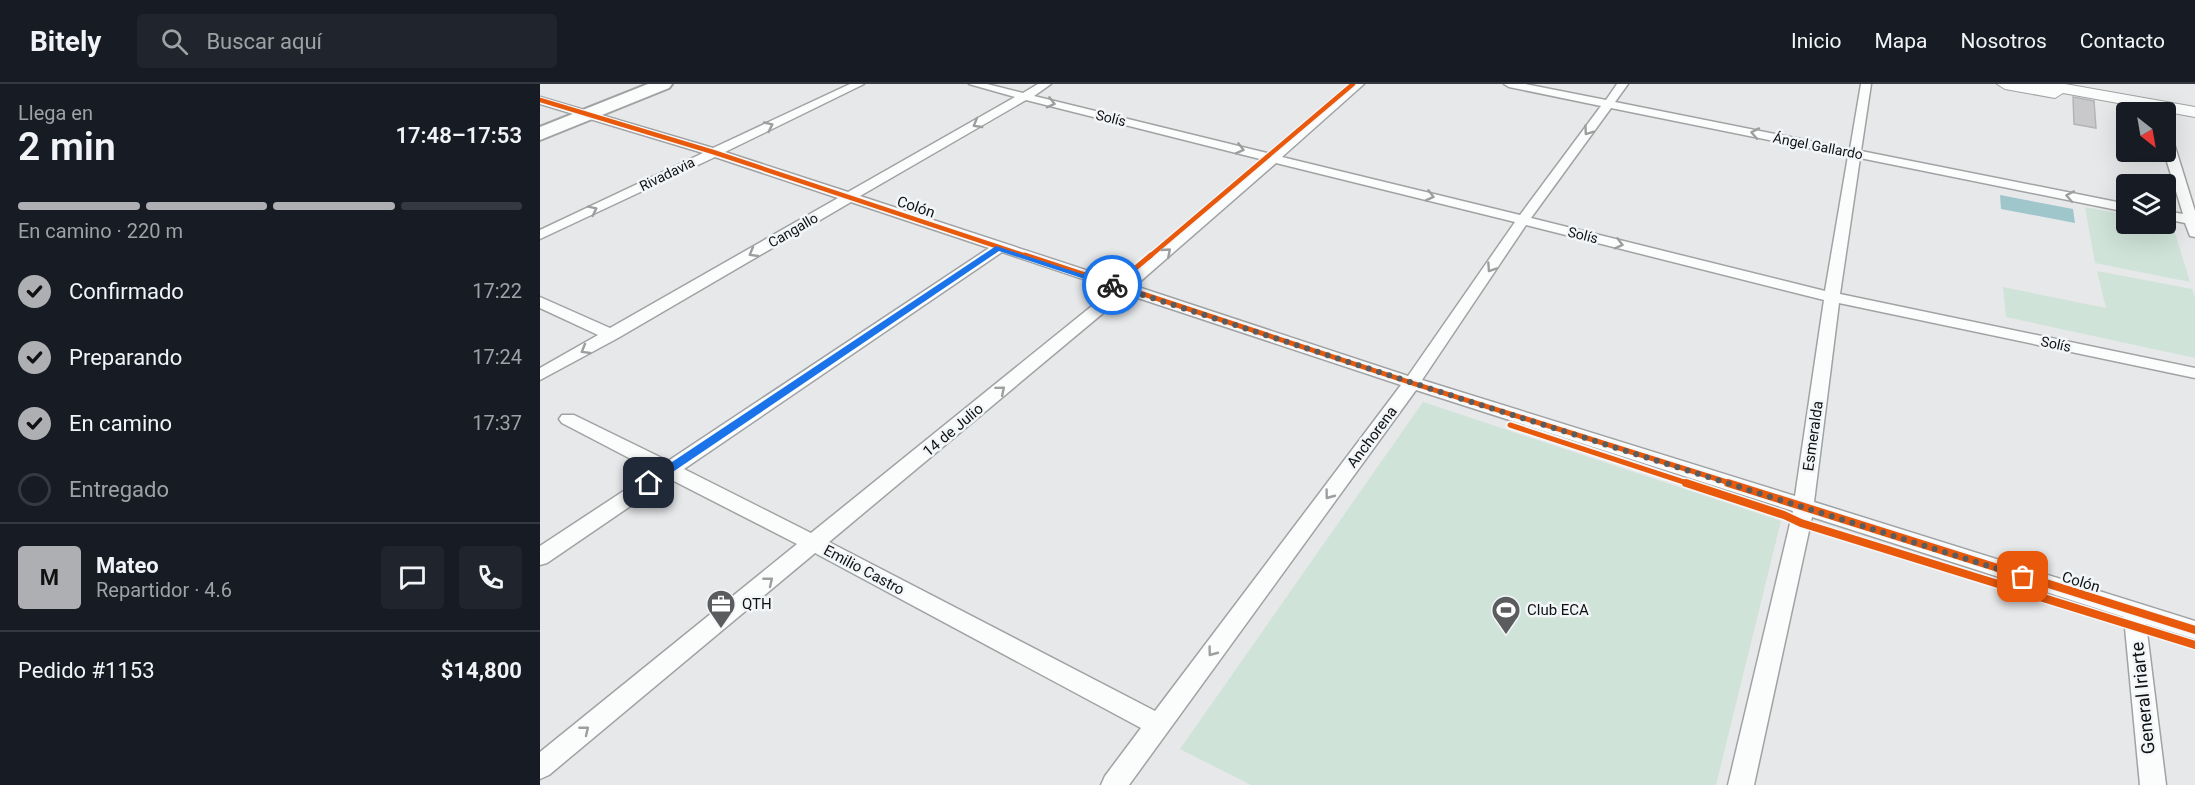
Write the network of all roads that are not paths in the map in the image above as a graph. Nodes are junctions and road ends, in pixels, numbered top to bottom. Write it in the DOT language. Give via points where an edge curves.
graph roads {
  1 [pos="663,84"];
  2 [pos="859,84"];
  3 [pos="974,84"];
  4 [pos="1046,84"];
  5 [pos="1359,84"];
  6 [pos="1509,84"];
  7 [pos="1623,84"];
  8 [pos="1866,84"];
  9 [pos="2005,84"];
  10 [pos="2038,84"];
  11 [pos="1023,97"];
  12 [pos="540,100"];
  13 [pos="2119,102"];
  14 [pos="2116,103"];
  15 [pos="1608,104"];
  16 [pos="2176,111"];
  17 [pos="2195,112"];
  18 [pos="589,114"];
  19 [pos="2176,115"];
  20 [pos="2195,119"];
  21 [pos="540,134"];
  22 [pos="713,152"];
  23 [pos="1856,153"];
  24 [pos="1275,157"];
  25 [pos="2174,162"];
  26 [pos="849,198"];
  27 [pos="2116,206"];
  28 [pos="2176,219"];
  29 [pos="1524,220"];
  30 [pos="2193,225"];
  31 [pos="540,235"];
  32 [pos="999,248"];
  33 [pos="1123,290"];
  34 [pos="1832,297"];
  35 [pos="540,302"];
  36 [pos="612,334"];
  37 [pos="2195,373"];
  38 [pos="540,375"];
  39 [pos="1412,383"];
  40 [pos="568,419"];
  41 [pos="667,471"];
  42 [pos="1803,508"];
  43 [pos="815,544"];
  44 [pos="540,557"];
  45 [pos="2133,611"];
  46 [pos="2195,630"];
  47 [pos="1158,725"];
  48 [pos="540,767"];
  49 [pos="1114,785"];
  50 [pos="1741,785"];
  51 [pos="2153,785"];
  1 -- 18 [label="main road"];
  22 -- 2 [label="street, Rivadavia, one-way"];
  3 -- 11 [label="street, Solís"];
  4 -- 11 [label="street, Cangallo"];
  5 -- 24 [label="street, 14 de Julio"];
  6 -- 15 [label="street, Ángel Gallardo"];
  7 -- 15 [label="street, Anchorena"];
  8 -- 23 [label="street, Esmeralda"];
  9 -- 14 [label="main road"];
  10 -- 13 [label="main road"];
  11 -- 24 [label="street, Solís, one-way"];
  11 -- 26 [label="street, Cangallo, one-way"];
  12 -- 18 [label="street, Colón"];
  23 -- 15 [label="street, Ángel Gallardo, one-way"];
  15 -- 29 [label="street, Anchorena, one-way"];
  16 -- 17 [label="main road"];
  18 -- 21 [label="main road"];
  18 -- 22 [label="street, Colón"];
  19 -- 20 [label="main road"];
  22 -- 26 [label="street, Colón"];
  31 -- 22 [label="street, Rivadavia, one-way"];
  27 -- 23 [label="street, Ángel Gallardo, one-way"];
  23 -- 34 [label="street, Esmeralda"];
  24 -- 29 [label="street, Solís, one-way"];
  33 -- 24 [label="street, 14 de Julio, one-way"];
  25 -- 30 [label="street"];
  26 -- 32 [label="street, Colón"];
  26 -- 36 [label="street, Cangallo, one-way"];
  28 -- 30 [label="street"];
  29 -- 34 [label="street, Solís, one-way"];
  29 -- 39 [label="street, Anchorena, one-way"];
  32 -- 33 [label="street, Colón"];
  32 -- 41 [label="street"];
  33 -- 39 [label="street, Colón"];
  43 -- 33 [label="street, 14 de Julio, one-way"];
  34 -- 37 [label="street, Solís"];
  34 -- 42 [label="street, Esmeralda"];
  35 -- 36 [label="street"];
  36 -- 38 [label="street, Cangallo, one-way"];
  39 -- 42 [label="street, Colón"];
  39 -- 47 [label="street, Anchorena, one-way"];
  40 -- 41 [label="street, Emilio Castro"];
  41 -- 43 [label="street, Emilio Castro"];
  41 -- 44 [label="street"];
  42 -- 45 [label="street, Colón"];
  42 -- 50 [label="street, Esmeralda"];
  43 -- 47 [label="street, Emilio Castro"];
  48 -- 43 [label="street, 14 de Julio, one-way"];
  45 -- 46 [label="street, Colón"];
  45 -- 51 [label="street, General Iriarte"];
  47 -- 49 [label="street, Anchorena"];
}
